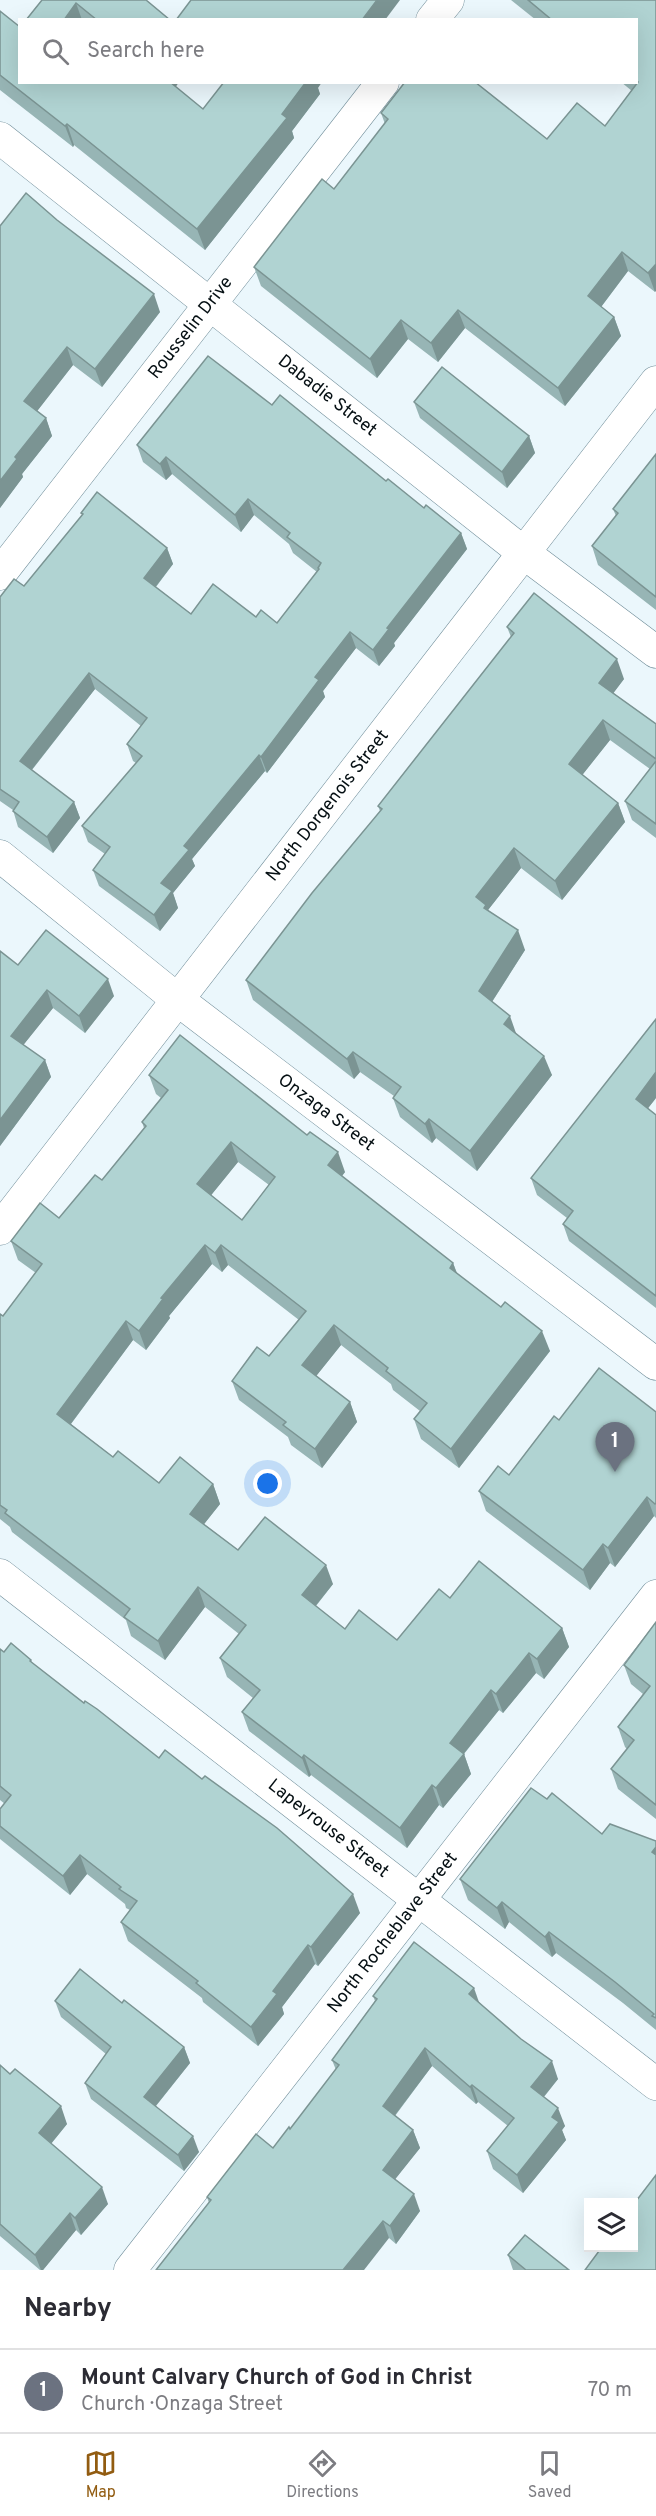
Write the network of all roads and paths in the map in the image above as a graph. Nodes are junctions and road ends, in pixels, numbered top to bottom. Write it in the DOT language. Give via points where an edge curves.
graph roads {
  1 [pos="448,0"];
  2 [pos="434,18"];
  3 [pos="381,84"];
  4 [pos="0,138"];
  5 [pos="210,304"];
  6 [pos="656,382"];
  7 [pos="524,553"];
  8 [pos="0,574"];
  9 [pos="656,652"];
  10 [pos="0,856"];
  11 [pos="178,1000"];
  12 [pos="0,1230"];
  13 [pos="656,1364"];
  14 [pos="0,1575"];
  15 [pos="656,1596"];
  16 [pos="419,1899"];
  17 [pos="656,2084"];
  18 [pos="130,2270"];
  1 -- 2 [label="street"];
  3 -- 5 [label="street, Rousselin Drive"];
  4 -- 5 [label="street, Dabadie Street"];
  5 -- 7 [label="street, Dabadie Street"];
  5 -- 8 [label="street, Rousselin Drive"];
  6 -- 7 [label="street, North Dorgenois Street"];
  7 -- 9 [label="street, Dabadie Street"];
  7 -- 11 [label="street, North Dorgenois Street"];
  10 -- 11 [label="street, Onzaga Street"];
  11 -- 12 [label="street, North Dorgenois Street"];
  11 -- 13 [label="street, Onzaga Street"];
  14 -- 16 [label="street, Lapeyrouse Street"];
  15 -- 16 [label="street, North Rocheblave Street"];
  16 -- 17 [label="street, Lapeyrouse Street"];
  16 -- 18 [label="street, North Rocheblave Street"];
}
